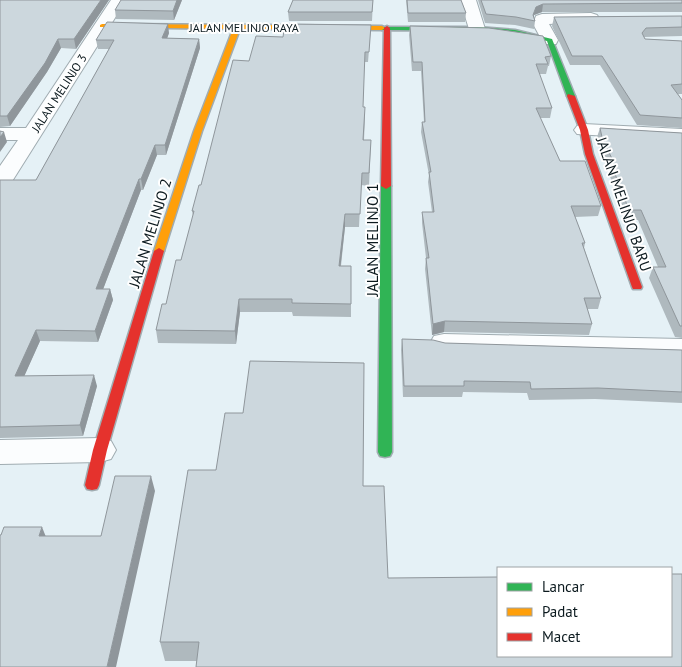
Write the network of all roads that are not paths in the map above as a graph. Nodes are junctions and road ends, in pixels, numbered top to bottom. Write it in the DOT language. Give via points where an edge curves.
graph roads {
  1 [pos="468,0"];
  2 [pos="117,2"];
  3 [pos="606,18"];
  4 [pos="102,26"];
  5 [pos="237,27"];
  6 [pos="387,28"];
  7 [pos="477,29"];
  8 [pos="550,40"];
  9 [pos="584,130"];
  10 [pos="0,134"];
  11 [pos="33,134"];
  12 [pos="682,135"];
  13 [pos="0,183"];
  14 [pos="637,287"];
  15 [pos="444,343"];
  16 [pos="682,348"];
  17 [pos="100,450"];
  18 [pos="0,452"];
  19 [pos="385,452"];
  20 [pos="92,485"];
  1 -- 7 [label="street"];
  2 -- 4 [label="street, JALAN MELINJO 3"];
  3 -- 8 [label="street" via="542,19 541,24"];
  4 -- 5 [label="street, JALAN MELINJO RAYA"];
  4 -- 11 [label="street, JALAN MELINJO 3"];
  5 -- 6 [label="street, JALAN MELINJO RAYA"];
  5 -- 17 [label="street, JALAN MELINJO 2" via="214,84 170,215"];
  6 -- 7 [label="street, JALAN MELINJO RAYA"];
  6 -- 19 [label="street, JALAN MELINJO 1"];
  7 -- 8 [label="street, JALAN MELINJO RAYA" via="516,32"];
  8 -- 9 [label="street"];
  9 -- 12 [label="street"];
  9 -- 14 [label="street, JALAN MELINJO BARU" via="589,154"];
  10 -- 11 [label="street"];
  11 -- 13 [label="street, JALAN MELINJO 3"];
  15 -- 16 [label="street"];
  17 -- 18 [label="street"];
  17 -- 20 [label="street, JALAN MELINJO 2"];
}
